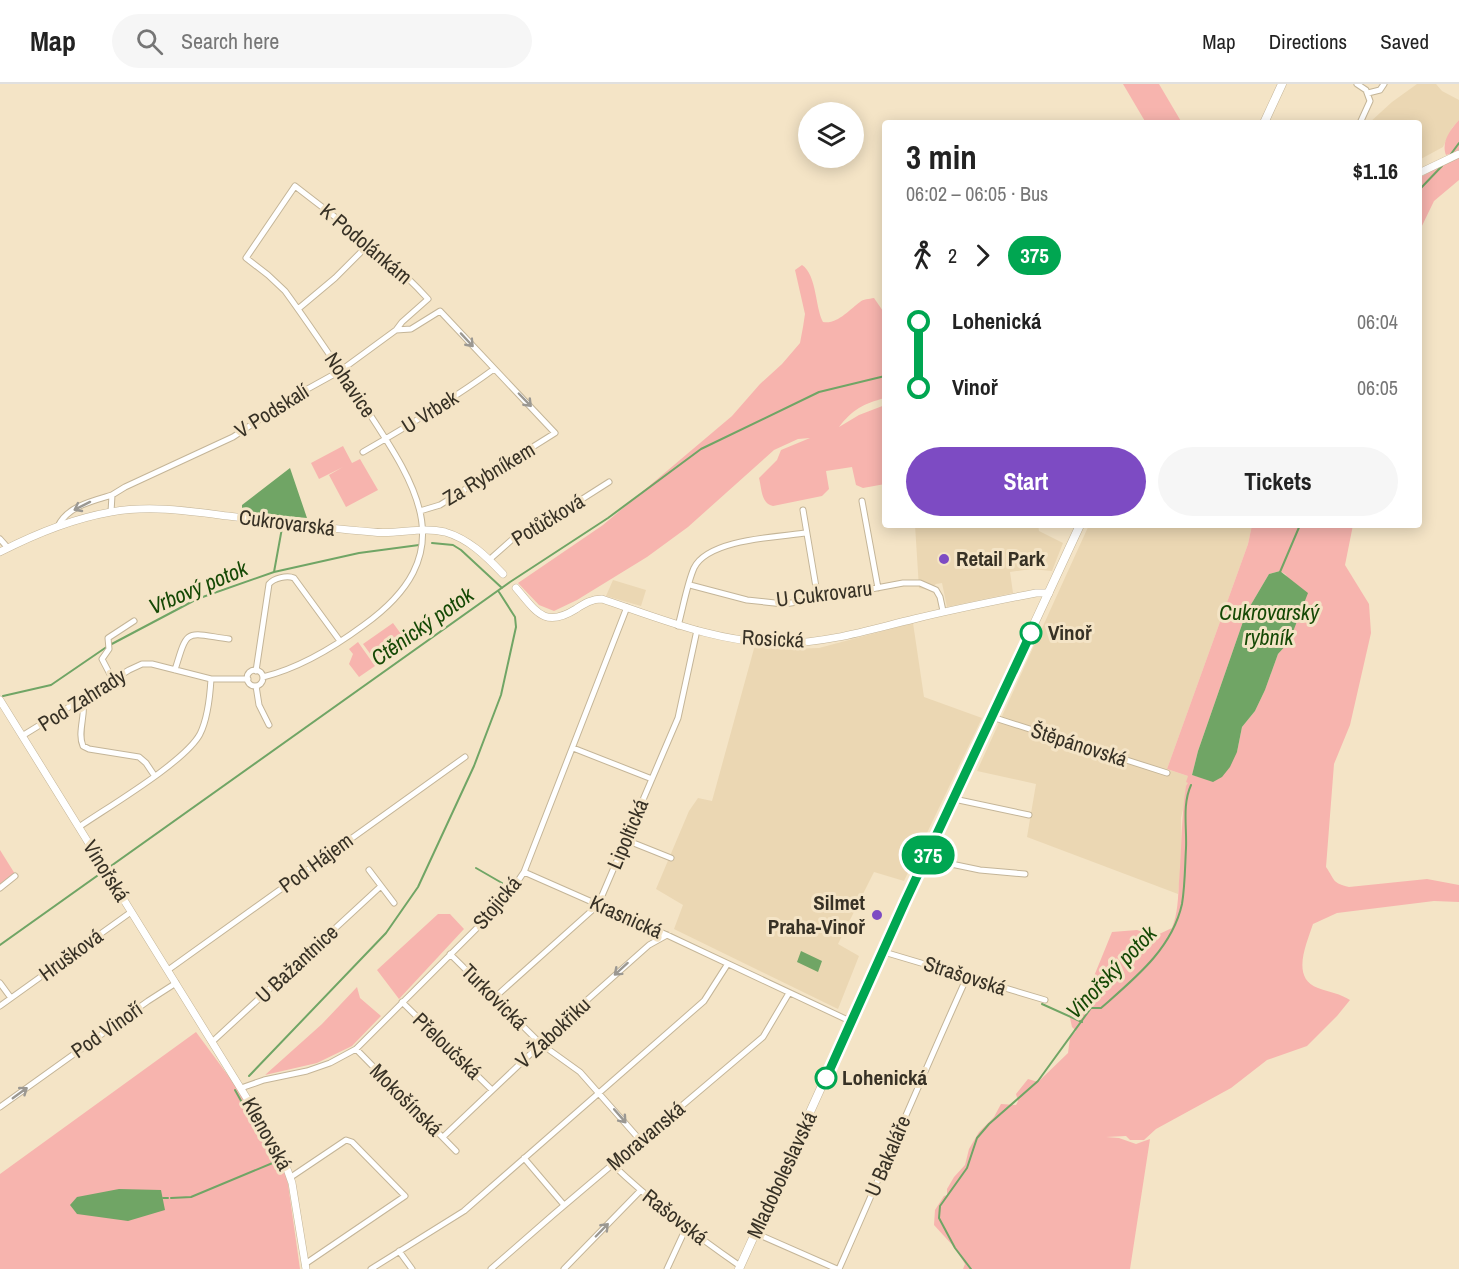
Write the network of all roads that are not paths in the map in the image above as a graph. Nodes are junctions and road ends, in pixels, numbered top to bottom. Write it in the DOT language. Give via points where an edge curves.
graph roads {
  1 [pos="1282,84"];
  2 [pos="1357,84"];
  3 [pos="1384,84"];
  4 [pos="1368,93"];
  5 [pos="1265,120"];
  6 [pos="1362,120"];
  7 [pos="1459,154"];
  8 [pos="1422,172"];
  9 [pos="370,243"];
  10 [pos="246,258"];
  11 [pos="298,309"];
  12 [pos="396,330"];
  13 [pos="494,369"];
  14 [pos="340,370"];
  15 [pos="386,438"];
  16 [pos="363,452"];
  17 [pos="609,482"];
  18 [pos="112,495"];
  19 [pos="862,501"];
  20 [pos="803,510"];
  21 [pos="420,511"];
  22 [pos="111,512"];
  23 [pos="58,526"];
  24 [pos="1079,528"];
  25 [pos="423,530"];
  26 [pos="806,533"];
  27 [pos="0,539"];
  28 [pos="8,548"];
  29 [pos="0,552"];
  30 [pos="489,560"];
  31 [pos="503,574"];
  32 [pos="690,585"];
  33 [pos="516,588"];
  34 [pos="878,588"];
  35 [pos="1049,593"];
  36 [pos="818,599"];
  37 [pos="627,607"];
  38 [pos="944,611"];
  39 [pos="135,621"];
  40 [pos="678,626"];
  41 [pos="697,630"];
  42 [pos="229,639"];
  43 [pos="340,641"];
  44 [pos="175,670"];
  45 [pos="256,671"];
  46 [pos="263,677"];
  47 [pos="211,679"];
  48 [pos="248,679"];
  49 [pos="113,680"];
  50 [pos="256,686"];
  51 [pos="83,699"];
  52 [pos="0,700"];
  53 [pos="992,717"];
  54 [pos="270,725"];
  55 [pos="22,736"];
  56 [pos="573,748"];
  57 [pos="465,757"];
  58 [pos="1167,773"];
  59 [pos="154,775"];
  60 [pos="652,778"];
  61 [pos="954,800"];
  62 [pos="1029,815"];
  63 [pos="79,827"];
  64 [pos="626,840"];
  65 [pos="671,858"];
  66 [pos="927,860"];
  67 [pos="369,870"];
  68 [pos="524,872"];
  69 [pos="1025,874"];
  70 [pos="15,876"];
  71 [pos="381,886"];
  72 [pos="0,888"];
  73 [pos="394,903"];
  74 [pos="598,905"];
  75 [pos="131,912"];
  76 [pos="667,935"];
  77 [pos="884,952"];
  78 [pos="450,954"];
  79 [pos="727,965"];
  80 [pos="168,970"];
  81 [pos="967,977"];
  82 [pos="0,983"];
  83 [pos="176,983"];
  84 [pos="789,993"];
  85 [pos="11,998"];
  86 [pos="494,998"];
  87 [pos="1045,1000"];
  88 [pos="402,1002"];
  89 [pos="0,1006"];
  90 [pos="852,1022"];
  91 [pos="212,1042"];
  92 [pos="541,1044"];
  93 [pos="356,1049"];
  94 [pos="241,1088"];
  95 [pos="492,1090"];
  96 [pos="599,1092"];
  97 [pos="0,1107"];
  98 [pos="443,1137"];
  99 [pos="640,1140"];
  100 [pos="456,1151"];
  101 [pos="524,1158"];
  102 [pos="613,1165"];
  103 [pos="291,1177"];
  104 [pos="640,1191"];
  105 [pos="564,1205"];
  106 [pos="686,1228"];
  107 [pos="755,1233"];
  108 [pos="399,1251"];
  109 [pos="306,1266"];
  110 [pos="739,1268"];
  111 [pos="371,1269"];
  112 [pos="412,1269"];
  113 [pos="491,1269"];
  114 [pos="564,1269"];
  115 [pos="666,1269"];
  116 [pos="838,1269"];
  1 -- 5 [label="main road"];
  2 -- 4 [label="street"];
  3 -- 4 [label="street" via="1380,90"];
  4 -- 6 [label="street" via="1369,107"];
  7 -- 8 [label="street"];
  9 -- 10 [label="street, K Podolánkám" via="295,186"];
  9 -- 11 [label="street"];
  9 -- 12 [label="street, K Podolánkám" via="428,299"];
  10 -- 11 [label="street, Nohavice" via="285,291"];
  11 -- 14 [label="street, Nohavice"];
  12 -- 13 [label="street, V Podskalí, one-way" via="411,329 440,311"];
  12 -- 14 [label="street, V Podskalí"];
  13 -- 15 [label="street, U Vrbek"];
  13 -- 21 [label="street, Za Rybníkem, one-way" via="555,433 440,505"];
  14 -- 15 [label="street, Nohavice"];
  14 -- 18 [label="street, V Podskalí" via="233,437"];
  15 -- 16 [label="street, U Vrbek"];
  15 -- 21 [label="street, Nohavice" via="411,482"];
  17 -- 30 [label="street, Potůčková" via="516,536"];
  18 -- 22 [label="street"];
  18 -- 23 [label="street, V Podskalí, one-way" via="80,505"];
  19 -- 34 [label="street"];
  20 -- 26 [label="street"];
  21 -- 25 [label="street, Nohavice"];
  22 -- 23 [label="street, Cukrovarská"];
  22 -- 25 [label="street, Cukrovarská" via="141,508 176,510 367,532"];
  23 -- 28 [label="street, Cukrovarská"];
  24 -- 35 [label="main road, Mladoboleslavská"];
  25 -- 30 [label="street, Cukrovarská" via="457,536"];
  25 -- 43 [label="street" via="419,561 408,583 378,615"];
  26 -- 32 [label="street" via="726,545 694,567"];
  26 -- 36 [label="street"];
  27 -- 28 [label="street"];
  28 -- 29 [label="street, Cukrovarská"];
  30 -- 31 [label="street, Cukrovarská"];
  32 -- 36 [label="street, U Cukrovaru" via="747,600 784,604"];
  32 -- 40 [label="street"];
  33 -- 37 [label="street, Rosická" via="536,612 550,619 597,599"];
  34 -- 36 [label="street, U Cukrovaru"];
  34 -- 38 [label="street, U Cukrovaru" via="920,583 936,590"];
  35 -- 38 [label="street, Rosická" via="1036,592"];
  35 -- 53 [label="main road, Mladoboleslavská"];
  37 -- 40 [label="street, Rosická"];
  37 -- 56 [label="street, Stojická"];
  38 -- 41 [label="street, Rosická" via="845,636 783,644"];
  39 -- 49 [label="street" via="108,639 102,659"];
  40 -- 41 [label="street, Rosická"];
  41 -- 60 [label="street, Lipoltická" via="678,718"];
  42 -- 44 [label="street" via="190,636 184,641"];
  43 -- 45 [label="street" via="294,578 271,581"];
  43 -- 46 [label="street" via="294,667"];
  44 -- 47 [label="street, Pod Zahrady"];
  44 -- 49 [label="street, Pod Zahrady" via="142,664"];
  45 -- 46 [label="street"];
  45 -- 48 [label="street"];
  46 -- 50 [label="street"];
  47 -- 48 [label="street, Pod Zahrady"];
  47 -- 59 [label="street" via="200,733 191,746"];
  48 -- 50 [label="street"];
  49 -- 51 [label="street, Pod Zahrady"];
  50 -- 54 [label="street"];
  51 -- 55 [label="street, Pod Zahrady"];
  51 -- 59 [label="street" via="83,746 139,757"];
  52 -- 55 [label="street, Vinořská"];
  53 -- 58 [label="street, Štěpánovská"];
  53 -- 61 [label="main road, Mladoboleslavská"];
  55 -- 63 [label="street, Vinořská"];
  56 -- 60 [label="street"];
  56 -- 68 [label="street, Stojická"];
  57 -- 80 [label="street, Pod Hájem"];
  59 -- 63 [label="street"];
  60 -- 64 [label="street, Lipoltická"];
  61 -- 62 [label="street"];
  61 -- 66 [label="main road, Mladoboleslavská"];
  63 -- 75 [label="street, Vinořská"];
  64 -- 65 [label="street"];
  64 -- 74 [label="street, Lipoltická"];
  66 -- 69 [label="street"];
  66 -- 77 [label="main road, Mladoboleslavská"];
  67 -- 71 [label="street"];
  68 -- 74 [label="street, Krasnická"];
  68 -- 78 [label="street, Stojická" via="505,900"];
  70 -- 72 [label="street"];
  71 -- 73 [label="street"];
  71 -- 91 [label="street, U Bažantnice"];
  74 -- 76 [label="street, Krasnická"];
  74 -- 86 [label="street, Lipoltická"];
  75 -- 80 [label="street, Vinořská"];
  75 -- 85 [label="street, Hrušková"];
  76 -- 79 [label="street, Krasnická"];
  76 -- 92 [label="street, V Žabokřiku, one-way" via="648,945"];
  77 -- 81 [label="street, Strašovská"];
  77 -- 90 [label="main road, Mladoboleslavská"];
  78 -- 86 [label="street, Turkovická"];
  78 -- 88 [label="street, Stojická"];
  79 -- 84 [label="street"];
  79 -- 96 [label="street" via="704,1001"];
  80 -- 83 [label="street, Vinořská"];
  81 -- 87 [label="street, Strašovská"];
  81 -- 116 [label="street, U Bakaláře"];
  82 -- 85 [label="street"];
  83 -- 91 [label="street, Vinořská"];
  97 -- 83 [label="street, Pod Vinoří, one-way"];
  84 -- 90 [label="street"];
  84 -- 99 [label="street, Moravanská" via="763,1038"];
  85 -- 89 [label="street, Hrušková"];
  86 -- 92 [label="street, Turkovická"];
  88 -- 93 [label="street, Stojická"];
  88 -- 95 [label="street, Přeloučská"];
  90 -- 107 [label="main road, Mladoboleslavská"];
  91 -- 94 [label="street, Klenovská"];
  92 -- 95 [label="street, V Žabokřiku"];
  92 -- 96 [label="street, Turkovická" via="580,1072"];
  93 -- 94 [label="street, Stojická" via="308,1071"];
  93 -- 98 [label="street, Mokošínská"];
  94 -- 103 [label="street, Klenovská"];
  95 -- 98 [label="street, V Žabokřiku"];
  96 -- 99 [label="street, Turkovická, one-way"];
  96 -- 101 [label="street"];
  98 -- 100 [label="street, Mokošínská"];
  99 -- 102 [label="street, Moravanská"];
  101 -- 105 [label="street"];
  101 -- 108 [label="street" via="464,1210"];
  102 -- 104 [label="street, Rašovská"];
  102 -- 105 [label="street, Moravanská"];
  103 -- 109 [label="street, Klenovská"];
  103 -- 109 [label="street" via="346,1140 405,1196"];
  104 -- 106 [label="street, Rašovská"];
  114 -- 104 [label="street, one-way"];
  105 -- 113 [label="street, Moravanská"];
  106 -- 110 [label="street, Rašovská"];
  106 -- 115 [label="street"];
  107 -- 110 [label="main road, Mladoboleslavská"];
  107 -- 116 [label="street"];
  108 -- 111 [label="street"];
  108 -- 112 [label="street"];
}
